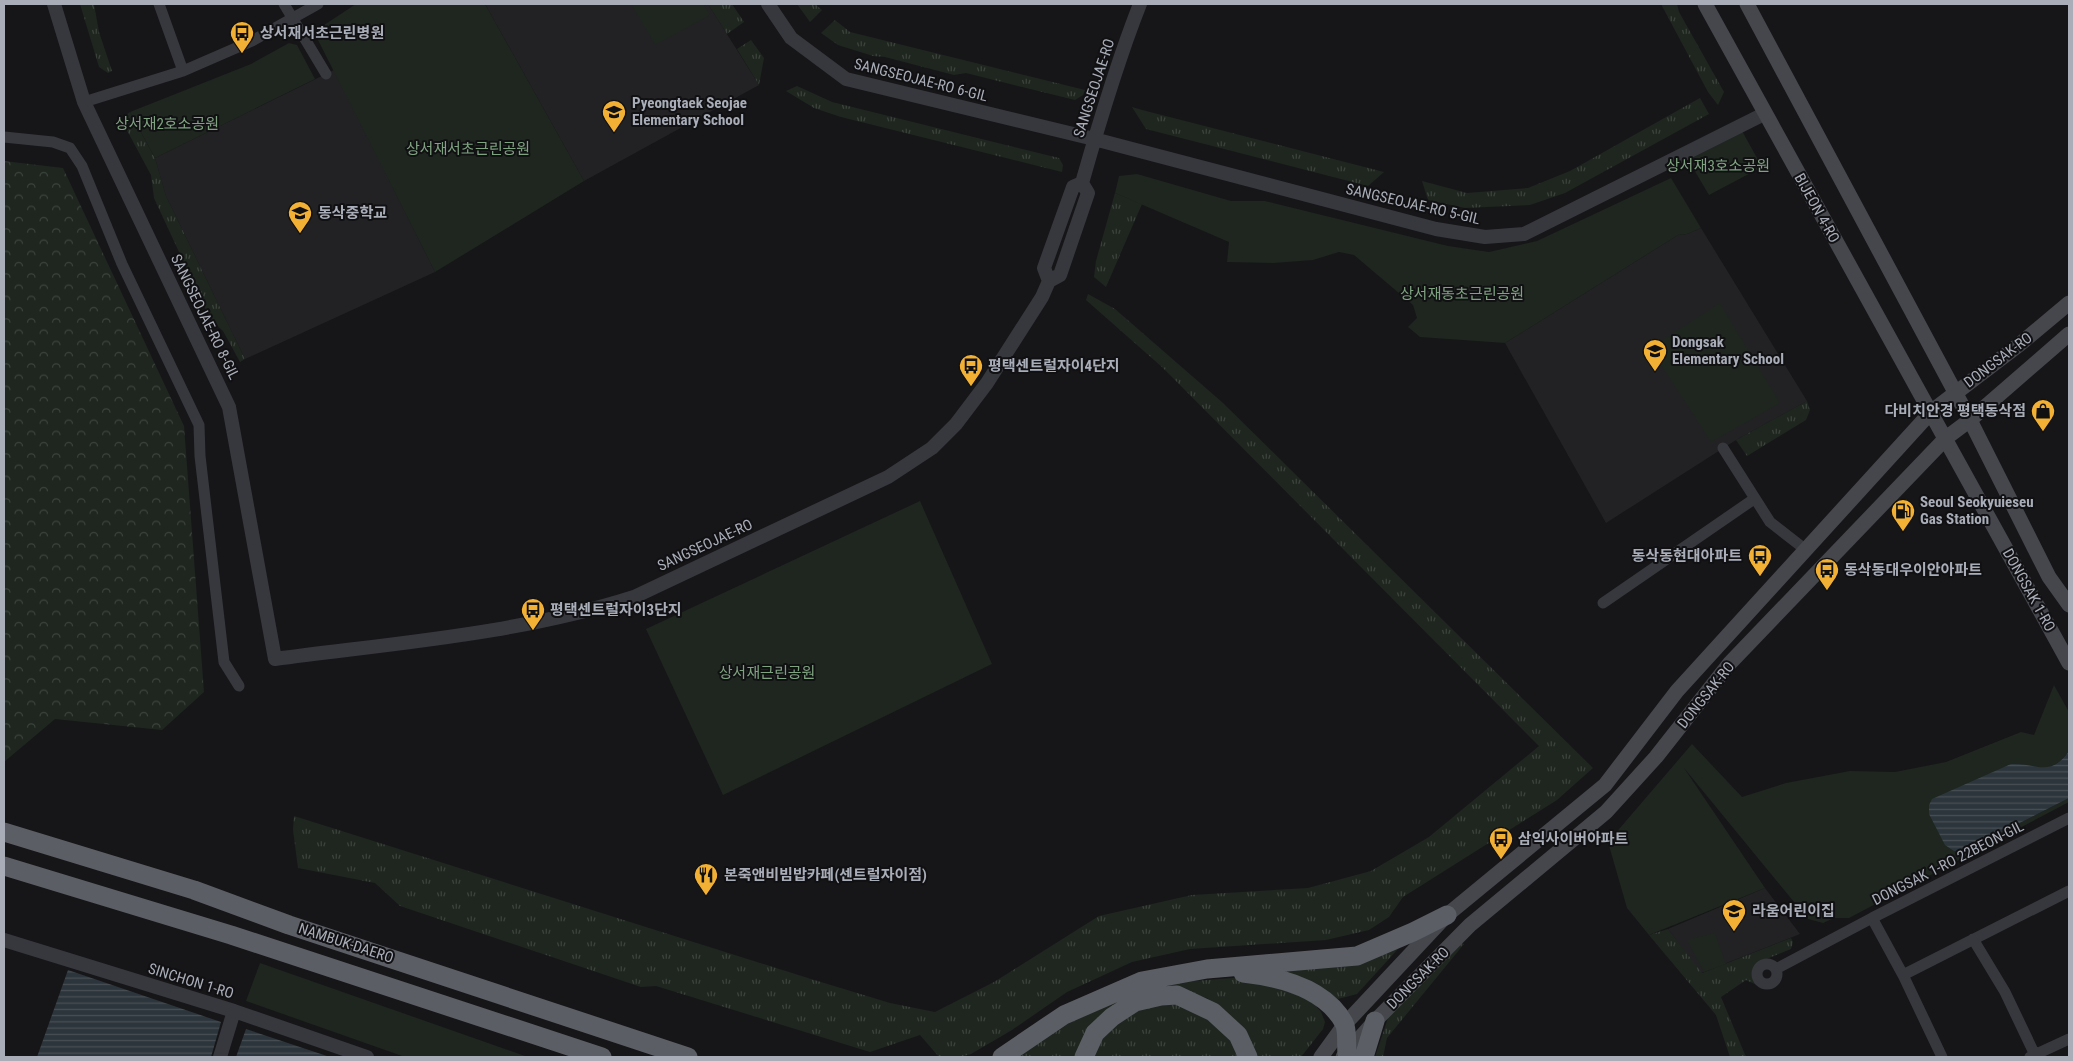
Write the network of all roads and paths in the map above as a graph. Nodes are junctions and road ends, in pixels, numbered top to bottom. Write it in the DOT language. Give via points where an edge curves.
graph roads {
  1 [pos="54,4"];
  2 [pos="159,4"];
  3 [pos="284,4"];
  4 [pos="318,4"];
  5 [pos="768,4"];
  6 [pos="1140,4"];
  7 [pos="1704,4"];
  8 [pos="1747,4"];
  9 [pos="294,19"];
  10 [pos="183,71"];
  11 [pos="326,74"];
  12 [pos="84,102"];
  13 [pos="1764,114"];
  14 [pos="4,137"];
  15 [pos="1094,139"];
  16 [pos="2069,303"];
  17 [pos="2069,334"];
  18 [pos="1955,393"];
  19 [pos="1932,411"];
  20 [pos="1970,420"];
  21 [pos="1946,438"];
  22 [pos="1723,448"];
  23 [pos="1754,499"];
  24 [pos="1806,550"];
  25 [pos="1603,603"];
  26 [pos="2069,604"];
  27 [pos="275,659"];
  28 [pos="2069,663"];
  29 [pos="239,686"];
  30 [pos="2069,818"];
  31 [pos="4,832"];
  32 [pos="4,866"];
  33 [pos="2069,891"];
  34 [pos="1447,915"];
  35 [pos="1872,918"];
  36 [pos="1973,939"];
  37 [pos="4,940"];
  38 [pos="1207,969"];
  39 [pos="1776,969"];
  40 [pos="1903,975"];
  41 [pos="234,1011"];
  42 [pos="1375,1022"];
  43 [pos="1345,1024"];
  44 [pos="2069,1039"];
  45 [pos="1351,1056"];
  46 [pos="2032,1056"];
  47 [pos="220,1057"];
  48 [pos="367,1057"];
  49 [pos="602,1057"];
  50 [pos="688,1057"];
  51 [pos="1002,1057"];
  52 [pos="1084,1057"];
  53 [pos="1248,1057"];
  54 [pos="1321,1057"];
  55 [pos="1942,1057"];
  1 -- 12 [label="street, SANGSEOJAE-RO 8-GIL"];
  2 -- 10 [label="street"];
  3 -- 9 [label="street"];
  4 -- 9 [label="street"];
  5 -- 15 [label="street, SANGSEOJAE-RO 6-GIL" via="791,38 846,79"];
  6 -- 15 [label="street, SANGSEOJAE-RO"];
  7 -- 13 [label="main road, BIJEON 4-RO"];
  8 -- 18 [label="main road"];
  9 -- 10 [label="street"];
  9 -- 11 [label="street"];
  10 -- 12 [label="street"];
  12 -- 27 [label="street, SANGSEOJAE-RO 8-GIL" via="229,408"];
  13 -- 15 [label="street, SANGSEOJAE-RO 5-GIL" via="1524,234 1485,238 1436,229"];
  13 -- 19 [label="main road, BIJEON 4-RO"];
  14 -- 29 [label="street" via="53,142 70,148 82,166 122,264 199,425 224,662"];
  15 -- 27 [label="street, SANGSEOJAE-RO" via="1082,183 1088,193 1060,275 1049,282 987,383 956,424 932,448 888,477 634,597 596,609 531,624"];
  16 -- 18 [label="main road, DONGSAK-RO"];
  17 -- 20 [label="main road, DONGSAK-RO"];
  18 -- 19 [label="main road, DONGSAK-RO"];
  18 -- 20 [label="main road, DONGSAK 1-RO"];
  19 -- 21 [label="main road, DONGSAK 1-RO"];
  19 -- 24 [label="main road, DONGSAK-RO"];
  20 -- 21 [label="main road, DONGSAK-RO"];
  20 -- 26 [label="main road, DONGSAK 1-RO" via="2049,576"];
  21 -- 28 [label="main road, DONGSAK 1-RO"];
  21 -- 42 [label="main road, DONGSAK-RO" via="1730,663 1656,757 1606,812 1470,925"];
  22 -- 23 [label="street"];
  23 -- 24 [label="street" via="1770,522"];
  23 -- 25 [label="street"];
  24 -- 34 [label="main road, DONGSAK-RO" via="1678,692 1605,785"];
  30 -- 35 [label="street, DONGSAK 1-RO 22BEON-GIL"];
  31 -- 50 [label="highway, NAMBUK-DAERO" via="194,890 289,925"];
  32 -- 49 [label="highway, NAMBUK-DAERO" via="231,935"];
  33 -- 36 [label="street"];
  34 -- 38 [label="highway" via="1358,956"];
  34 -- 43 [label="main road, DONGSAK-RO"];
  35 -- 39 [label="street"];
  35 -- 40 [label="street, DONGSAK 1-RO 22BEON-GIL"];
  36 -- 40 [label="street"];
  36 -- 46 [label="street" via="2005,992"];
  37 -- 41 [label="street, SINCHON 1-RO"];
  38 -- 43 [label="highway" via="1292,982 1329,1003"];
  38 -- 51 [label="highway" via="1142,981 1064,1015"];
  40 -- 55 [label="street, DONGSAK 1-RO 22BEON-GIL"];
  41 -- 47 [label="street"];
  41 -- 48 [label="street, SINCHON 1-RO"];
  42 -- 45 [label="highway"];
  43 -- 45 [label="highway"];
  43 -- 54 [label="main road, DONGSAK-RO"];
  44 -- 46 [label="street"];
  52 -- 53 [label="highway" via="1095,1033 1112,1017 1135,1002 1177,995 1213,1012 1238,1035"];
}
